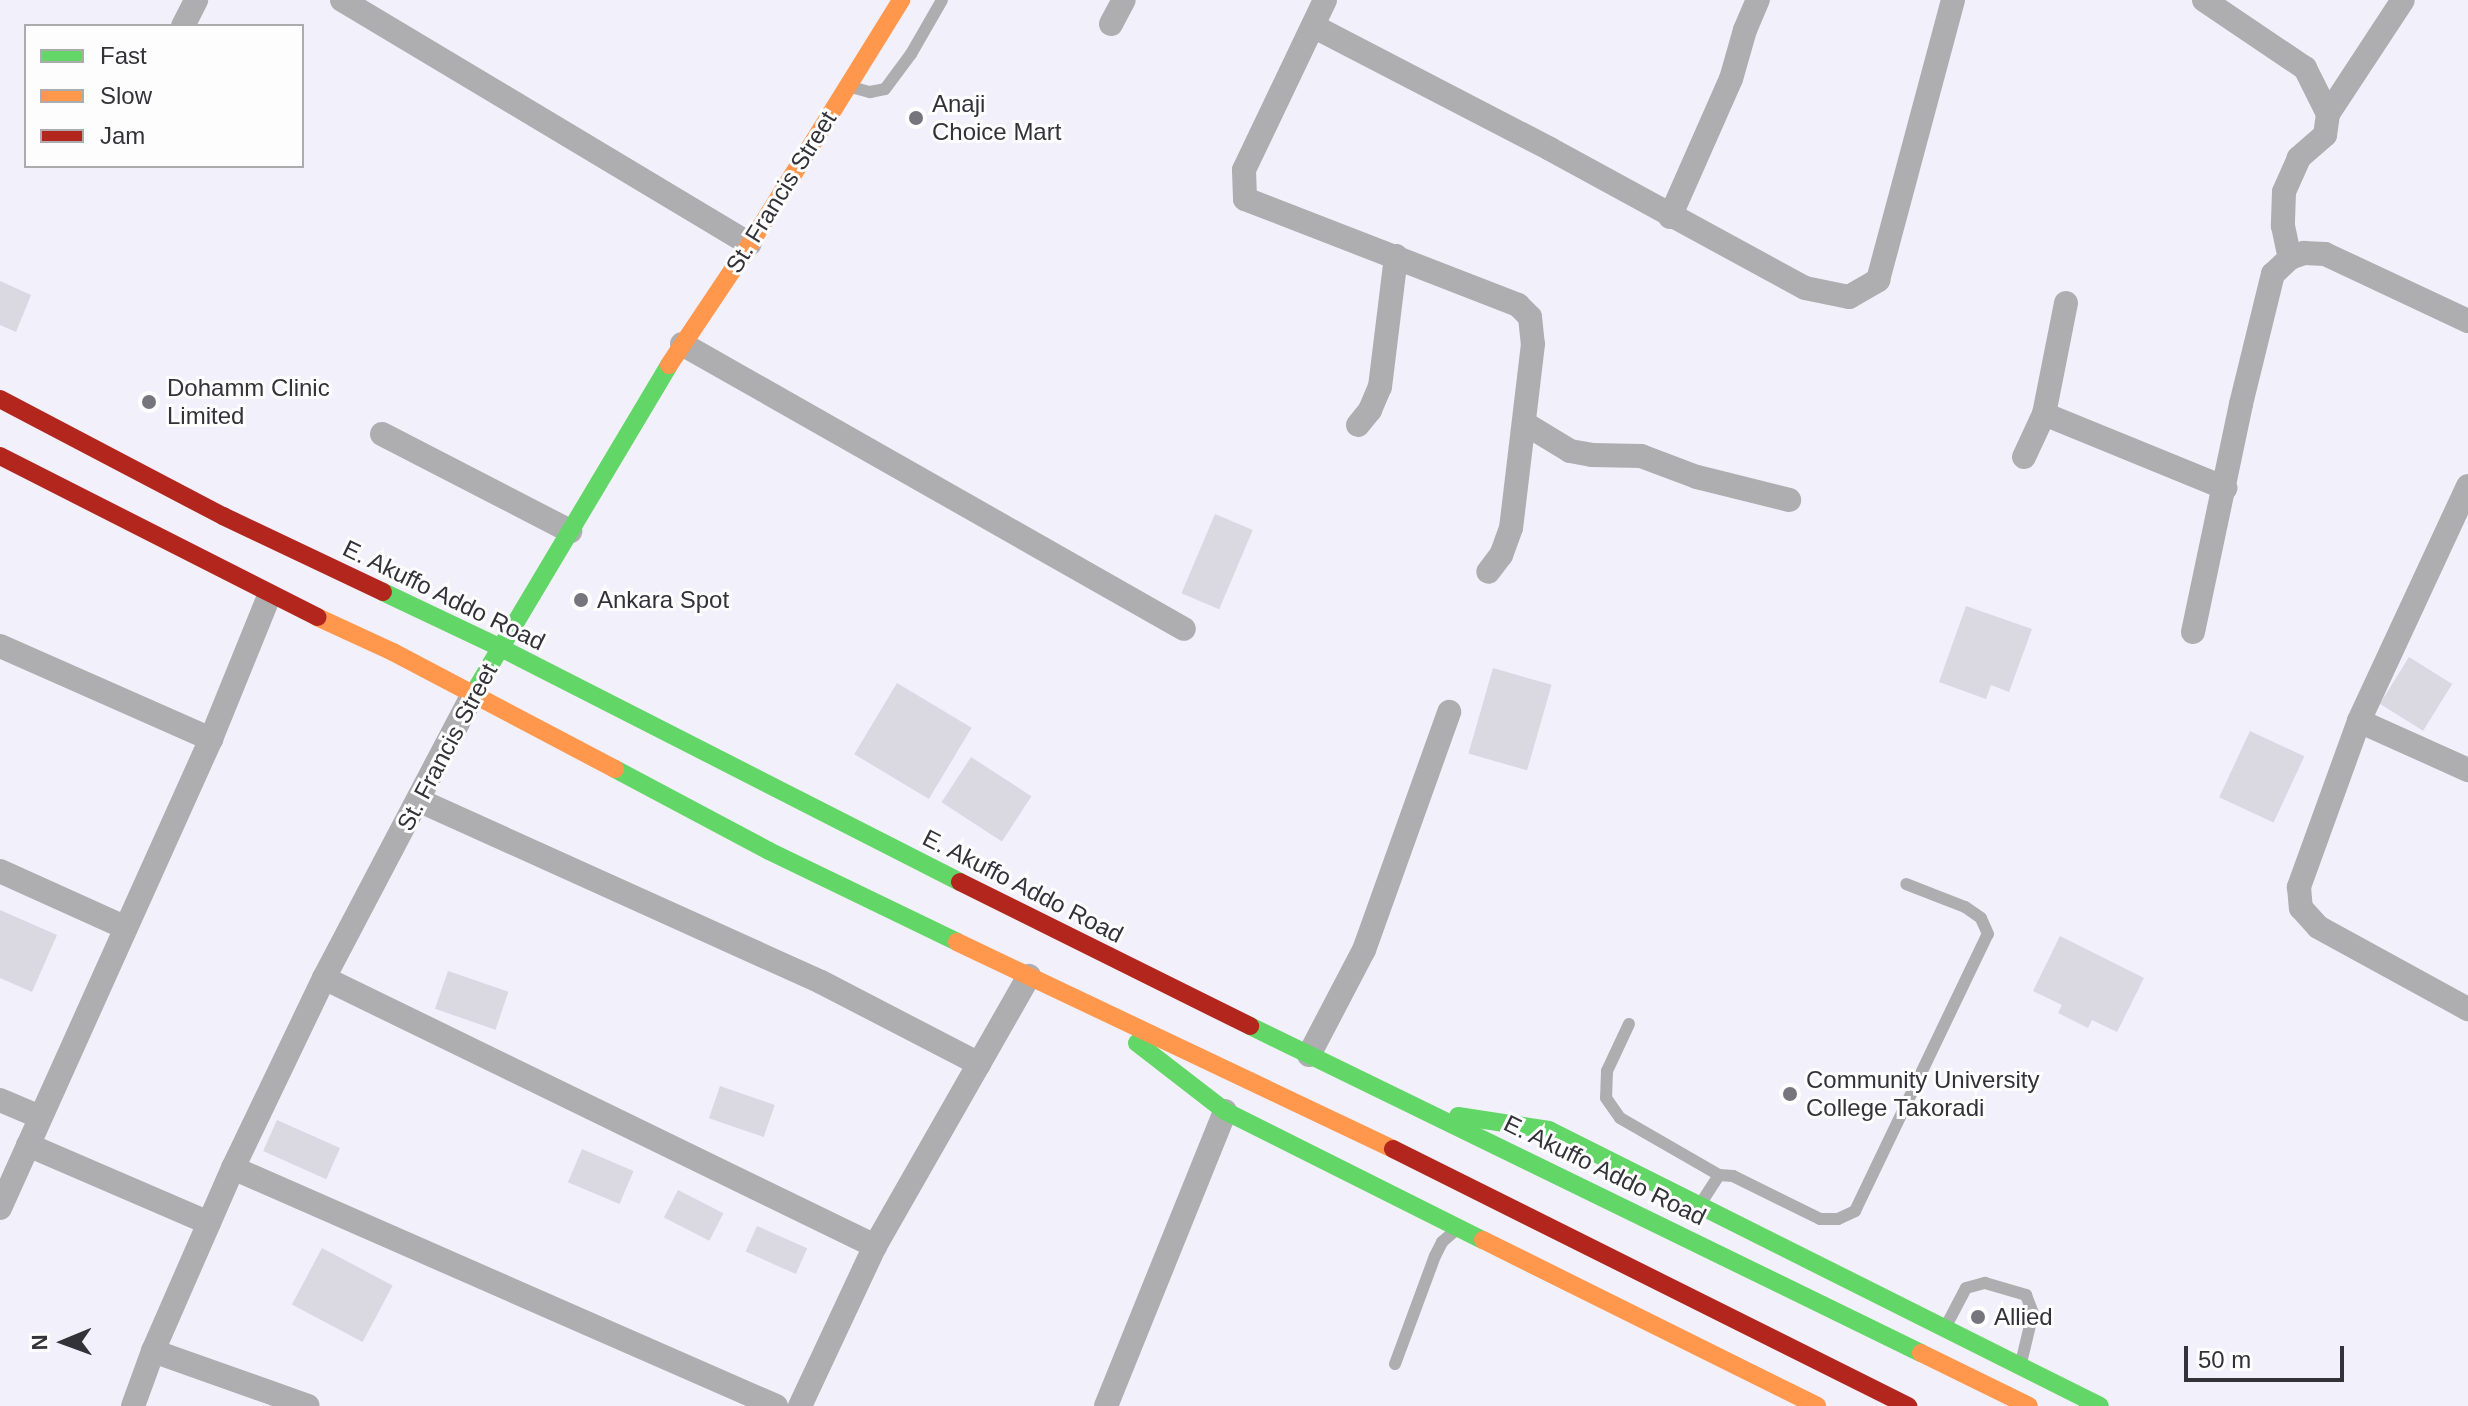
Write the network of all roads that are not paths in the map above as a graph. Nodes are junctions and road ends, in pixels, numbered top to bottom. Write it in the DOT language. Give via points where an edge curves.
graph roads {
  1 [pos="196,0"];
  2 [pos="342,0"];
  3 [pos="901,0"];
  4 [pos="942,0"];
  5 [pos="1124,0"];
  6 [pos="1325,0"];
  7 [pos="1758,0"];
  8 [pos="1953,0"];
  9 [pos="2204,0"];
  10 [pos="2403,0"];
  11 [pos="184,24"];
  12 [pos="1111,24"];
  13 [pos="1313,26"];
  14 [pos="848,86"];
  15 [pos="2328,114"];
  16 [pos="1670,217"];
  17 [pos="750,244"];
  18 [pos="1396,256"];
  19 [pos="2290,258"];
  20 [pos="2066,303"];
  21 [pos="2468,321"];
  22 [pos="682,344"];
  23 [pos="0,399"];
  24 [pos="2044,414"];
  25 [pos="1524,423"];
  26 [pos="1358,425"];
  27 [pos="382,434"];
  28 [pos="0,456"];
  29 [pos="2024,457"];
  30 [pos="2468,486"];
  31 [pos="2225,488"];
  32 [pos="1789,500"];
  33 [pos="570,531"];
  34 [pos="1488,572"];
  35 [pos="269,596"];
  36 [pos="1184,629"];
  37 [pos="2193,632"];
  38 [pos="0,646"];
  39 [pos="501,648"];
  40 [pos="473,694"];
  41 [pos="1449,712"];
  42 [pos="2359,721"];
  43 [pos="211,739"];
  44 [pos="2468,770"];
  45 [pos="418,800"];
  46 [pos="0,871"];
  47 [pos="1906,884"];
  48 [pos="126,928"];
  49 [pos="1029,976"];
  50 [pos="324,978"];
  51 [pos="1094,1009"];
  52 [pos="2468,1009"];
  53 [pos="1629,1024"];
  54 [pos="1309,1055"];
  55 [pos="979,1064"];
  56 [pos="0,1100"];
  57 [pos="1225,1111"];
  58 [pos="1426,1111"];
  59 [pos="40,1117"];
  60 [pos="28,1145"];
  61 [pos="233,1168"];
  62 [pos="1719,1175"];
  63 [pos="1699,1205"];
  64 [pos="0,1208"];
  65 [pos="209,1223"];
  66 [pos="1458,1227"];
  67 [pos="875,1246"];
  68 [pos="1945,1328"];
  69 [pos="153,1351"];
  70 [pos="1395,1364"];
  71 [pos="2020,1366"];
  72 [pos="133,1406"];
  73 [pos="308,1406"];
  74 [pos="776,1406"];
  75 [pos="800,1406"];
  76 [pos="1106,1406"];
  77 [pos="1817,1406"];
  78 [pos="1908,1406"];
  79 [pos="2029,1406"];
  80 [pos="2100,1406"];
  1 -- 11 [label="street"];
  2 -- 17 [label="street"];
  3 -- 14 [label="main road, St. Francis Street"];
  4 -- 14 [label="lane" via="885,89 870,92"];
  5 -- 12 [label="street"];
  6 -- 13 [label="street"];
  7 -- 16 [label="street" via="1731,79"];
  8 -- 16 [label="street" via="1878,280 1849,297 1805,288"];
  9 -- 15 [label="street" via="2305,68"];
  10 -- 15 [label="street"];
  13 -- 16 [label="street"];
  13 -- 18 [label="street" via="1244,170 1245,199"];
  14 -- 17 [label="main road, St. Francis Street"];
  15 -- 19 [label="street" via="2325,135 2299,158 2284,192 2283,226"];
  17 -- 22 [label="main road, St. Francis Street"];
  18 -- 25 [label="street" via="1518,305 1530,317 1533,344"];
  18 -- 26 [label="street" via="1380,387"];
  19 -- 21 [label="street" via="2325,254"];
  19 -- 31 [label="street" via="2273,274"];
  20 -- 24 [label="street"];
  22 -- 33 [label="main road, St. Francis Street"];
  22 -- 36 [label="street"];
  23 -- 39 [label="main road, E. Akuffo Addo Road" via="223,516"];
  24 -- 29 [label="street"];
  24 -- 31 [label="street"];
  25 -- 32 [label="street" via="1570,451 1641,456 1697,477"];
  25 -- 34 [label="street" via="1511,528"];
  27 -- 33 [label="street"];
  28 -- 35 [label="main road"];
  30 -- 42 [label="street"];
  31 -- 37 [label="street"];
  33 -- 39 [label="main road, St. Francis Street"];
  35 -- 40 [label="main road"];
  35 -- 43 [label="street"];
  38 -- 43 [label="street"];
  39 -- 40 [label="main road, St. Francis Street"];
  39 -- 54 [label="main road, E. Akuffo Addo Road"];
  40 -- 45 [label="street, St. Francis Street"];
  40 -- 49 [label="main road" via="769,851"];
  41 -- 54 [label="street" via="1364,950"];
  42 -- 44 [label="street"];
  42 -- 52 [label="street" via="2299,887 2301,908 2318,927"];
  43 -- 48 [label="street"];
  45 -- 50 [label="street, St. Francis Street"];
  45 -- 55 [label="street" via="821,982"];
  46 -- 48 [label="street"];
  47 -- 62 [label="lane" via="1965,907 1981,918 1988,934 1855,1211 1838,1219 1820,1219 1733,1176"];
  48 -- 59 [label="street"];
  49 -- 51 [label="main road"];
  49 -- 55 [label="street"];
  50 -- 61 [label="street, St. Francis Street"];
  50 -- 67 [label="street"];
  51 -- 57 [label="main road"];
  51 -- 78 [label="main road" via="1438,1170"];
  53 -- 62 [label="lane" via="1607,1071 1606,1098 1620,1118"];
  54 -- 58 [label="main road, E. Akuffo Addo Road"];
  55 -- 67 [label="street"];
  56 -- 59 [label="street"];
  57 -- 66 [label="main road"];
  57 -- 76 [label="street"];
  58 -- 63 [label="main road" via="1549,1130"];
  58 -- 79 [label="main road, E. Akuffo Addo Road"];
  59 -- 60 [label="street"];
  60 -- 64 [label="street"];
  60 -- 65 [label="street"];
  61 -- 65 [label="street, St. Francis Street"];
  61 -- 74 [label="street"];
  62 -- 63 [label="lane"];
  63 -- 68 [label="main road"];
  65 -- 69 [label="street, St. Francis Street"];
  66 -- 70 [label="lane" via="1435,1256"];
  66 -- 77 [label="main road"];
  67 -- 75 [label="street"];
  68 -- 71 [label="main road"];
  68 -- 71 [label="lane" via="1966,1288 1985,1283 2026,1295 2033,1313"];
  69 -- 72 [label="street, St. Francis Street"];
  69 -- 73 [label="street"];
  71 -- 80 [label="main road"];
}
